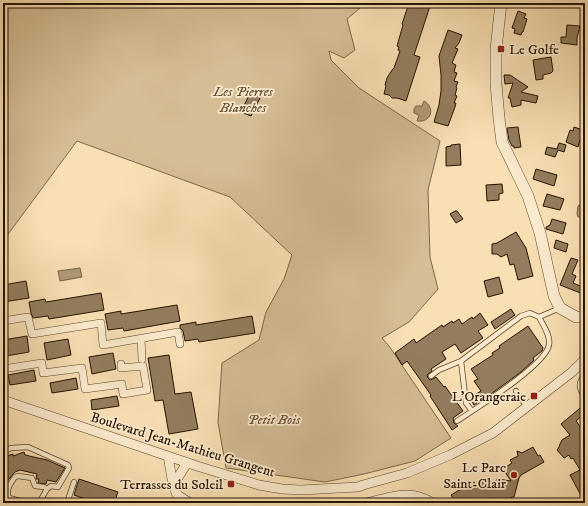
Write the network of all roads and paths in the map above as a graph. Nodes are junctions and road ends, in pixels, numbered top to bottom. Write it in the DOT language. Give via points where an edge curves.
graph roads {
  1 [pos="501,3"];
  2 [pos="560,308"];
  3 [pos="539,317"];
  4 [pos="585,317"];
  5 [pos="3,321"];
  6 [pos="141,339"];
  7 [pos="180,344"];
  8 [pos="142,359"];
  9 [pos="461,361"];
  10 [pos="584,363"];
  11 [pos="121,364"];
  12 [pos="3,369"];
  13 [pos="585,373"];
  14 [pos="431,376"];
  15 [pos="516,391"];
  16 [pos="585,398"];
  17 [pos="3,400"];
  18 [pos="527,407"];
  19 [pos="472,411"];
  20 [pos="457,421"];
  21 [pos="3,452"];
  22 [pos="168,456"];
  23 [pos="187,463"];
  24 [pos="74,482"];
  25 [pos="47,489"];
  26 [pos="176,493"];
  27 [pos="28,503"];
  28 [pos="40,503"];
  29 [pos="68,503"];
  30 [pos="190,503"];
  31 [pos="367,503"];
  32 [pos="433,503"];
  1 -- 2 [label="street" via="496,49 502,142 528,196 540,233 554,296"];
  2 -- 3 [label="lane"];
  2 -- 4 [label="street" via="576,317"];
  3 -- 9 [label="lane" via="530,313 521,316"];
  3 -- 19 [label="lane" via="548,336 549,346 545,353 511,385"];
  5 -- 6 [label="street" via="28,317 32,334 101,323 104,345"];
  6 -- 7 [label="street" via="178,332"];
  6 -- 8 [label="street"];
  9 -- 14 [label="lane"];
  9 -- 19 [label="lane" via="466,403"];
  10 -- 18 [label="street, Boulevard Jean-Mathieu Grangent"];
  11 -- 12 [label="street" via="121,368 143,366 146,390 123,394 122,384 85,389 82,368 43,373 42,362"];
  13 -- 16 [label="lane" via="579,385"];
  15 -- 18 [label="lane"];
  17 -- 22 [label="street, Boulevard Jean-Mathieu Grangent"];
  18 -- 23 [label="street, Boulevard Jean-Mathieu Grangent" via="493,433 450,455 407,473 358,487 282,489 259,485"];
  19 -- 20 [label="lane"];
  21 -- 25 [label="lane" via="12,448 28,448 68,465 70,468 58,487 51,486"];
  22 -- 23 [label="street, Boulevard Jean-Mathieu Grangent"];
  22 -- 26 [label="street"];
  23 -- 26 [label="street" via="177,479"];
  24 -- 29 [label="lane"];
  25 -- 27 [label="lane" via="36,486 32,478 15,477 9,486 8,498"];
  25 -- 28 [label="lane"];
  26 -- 30 [label="street"];
  31 -- 32 [label="street" via="408,494"];
}
